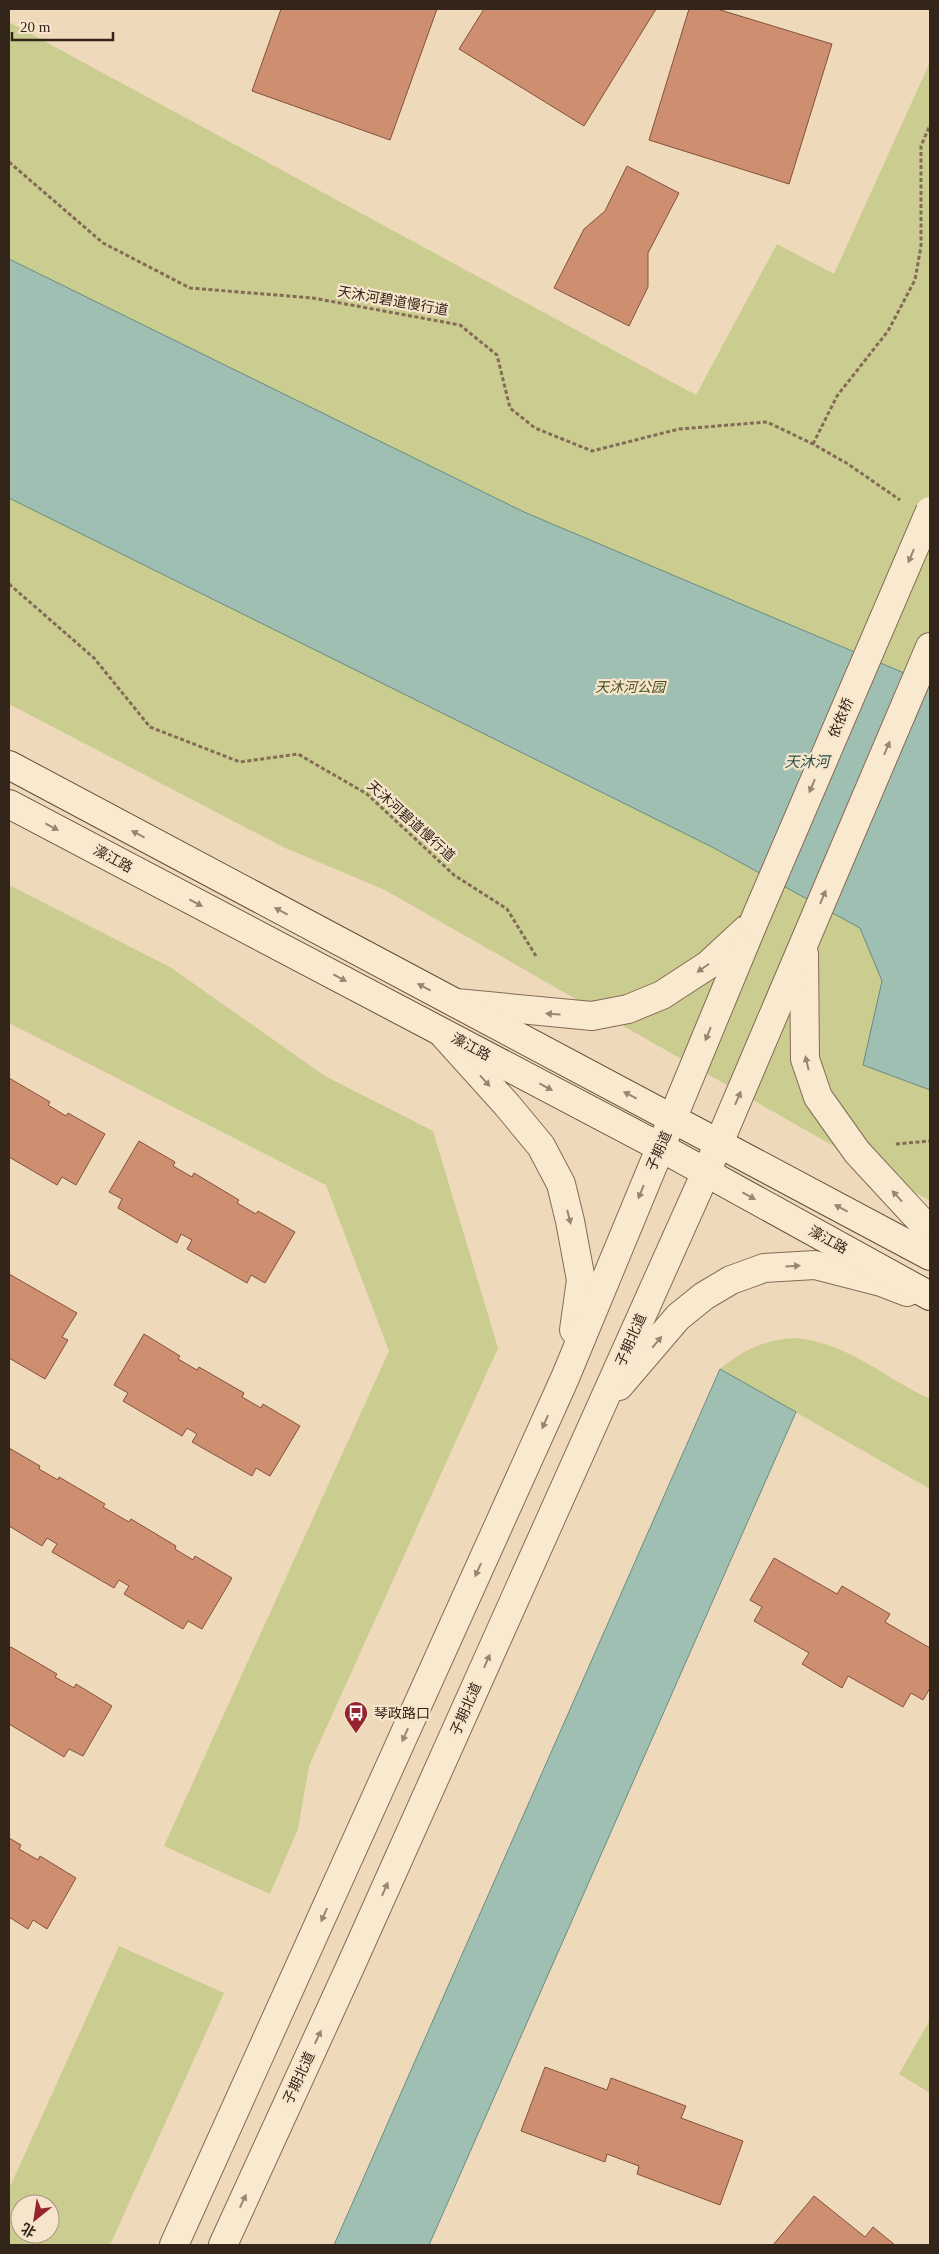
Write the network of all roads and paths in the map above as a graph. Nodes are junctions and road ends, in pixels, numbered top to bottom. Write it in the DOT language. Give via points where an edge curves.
graph roads {
  1 [pos="930,125"];
  2 [pos="9,162"];
  3 [pos="813,444"];
  4 [pos="918,507"];
  5 [pos="9,584"];
  6 [pos="930,647"];
  7 [pos="9,765"];
  8 [pos="9,804"];
  9 [pos="753,924"];
  10 [pos="804,942"];
  11 [pos="536,956"];
  12 [pos="454,1003"];
  13 [pos="441,1031"];
  14 [pos="674,1118"];
  15 [pos="930,1140"];
  16 [pos="719,1143"];
  17 [pos="896,1144"];
  18 [pos="660,1147"];
  19 [pos="706,1172"];
  20 [pos="930,1231"];
  21 [pos="930,1256"];
  22 [pos="930,1296"];
  23 [pos="930,1301"];
  24 [pos="564,1378"];
  25 [pos="602,1405"];
  26 [pos="174,2245"];
  27 [pos="223,2245"];
  1 -- 3 [label="path" via="921,146 922,246 915,280 888,331 837,396"];
  2 -- 3 [label="path, 天沐河碧道慢行道" via="103,243 190,288 313,298 460,324 497,355 510,408 535,428 592,451 679,429 766,422"];
  3 -- 4 [label="path, 天沐河碧道慢行道"];
  4 -- 9 [label="street, 依依桥, one-way, bridge"];
  5 -- 11 [label="path, 天沐河碧道慢行道" via="94,658 150,727 240,762 298,754 367,794 454,875 507,909"];
  10 -- 6 [label="street, one-way"];
  12 -- 7 [label="street, one-way"];
  8 -- 13 [label="street, 濠江路, one-way"];
  9 -- 12 [label="street, one-way" via="708,965 662,995 628,1009 592,1016"];
  9 -- 14 [label="street, 子期道, one-way"];
  16 -- 10 [label="street, one-way"];
  20 -- 10 [label="street, one-way" via="857,1152 818,1097 805,1059"];
  14 -- 12 [label="street, one-way"];
  13 -- 18 [label="street, 濠江路, one-way"];
  13 -- 24 [label="street, one-way" via="541,1146 560,1184 580,1280"];
  14 -- 16 [label="street"];
  14 -- 18 [label="street, 子期道"];
  15 -- 17 [label="path"];
  16 -- 19 [label="street"];
  21 -- 16 [label="street, one-way"];
  18 -- 19 [label="street, 濠江路"];
  18 -- 24 [label="street, 子期道, one-way"];
  19 -- 22 [label="street, 濠江路, one-way"];
  19 -- 25 [label="street, 子期北道"];
  25 -- 23 [label="street, one-way" via="678,1317 731,1280 764,1268 815,1265 881,1282"];
  24 -- 26 [label="street, one-way"];
  27 -- 25 [label="street, 子期北道, one-way"];
}
